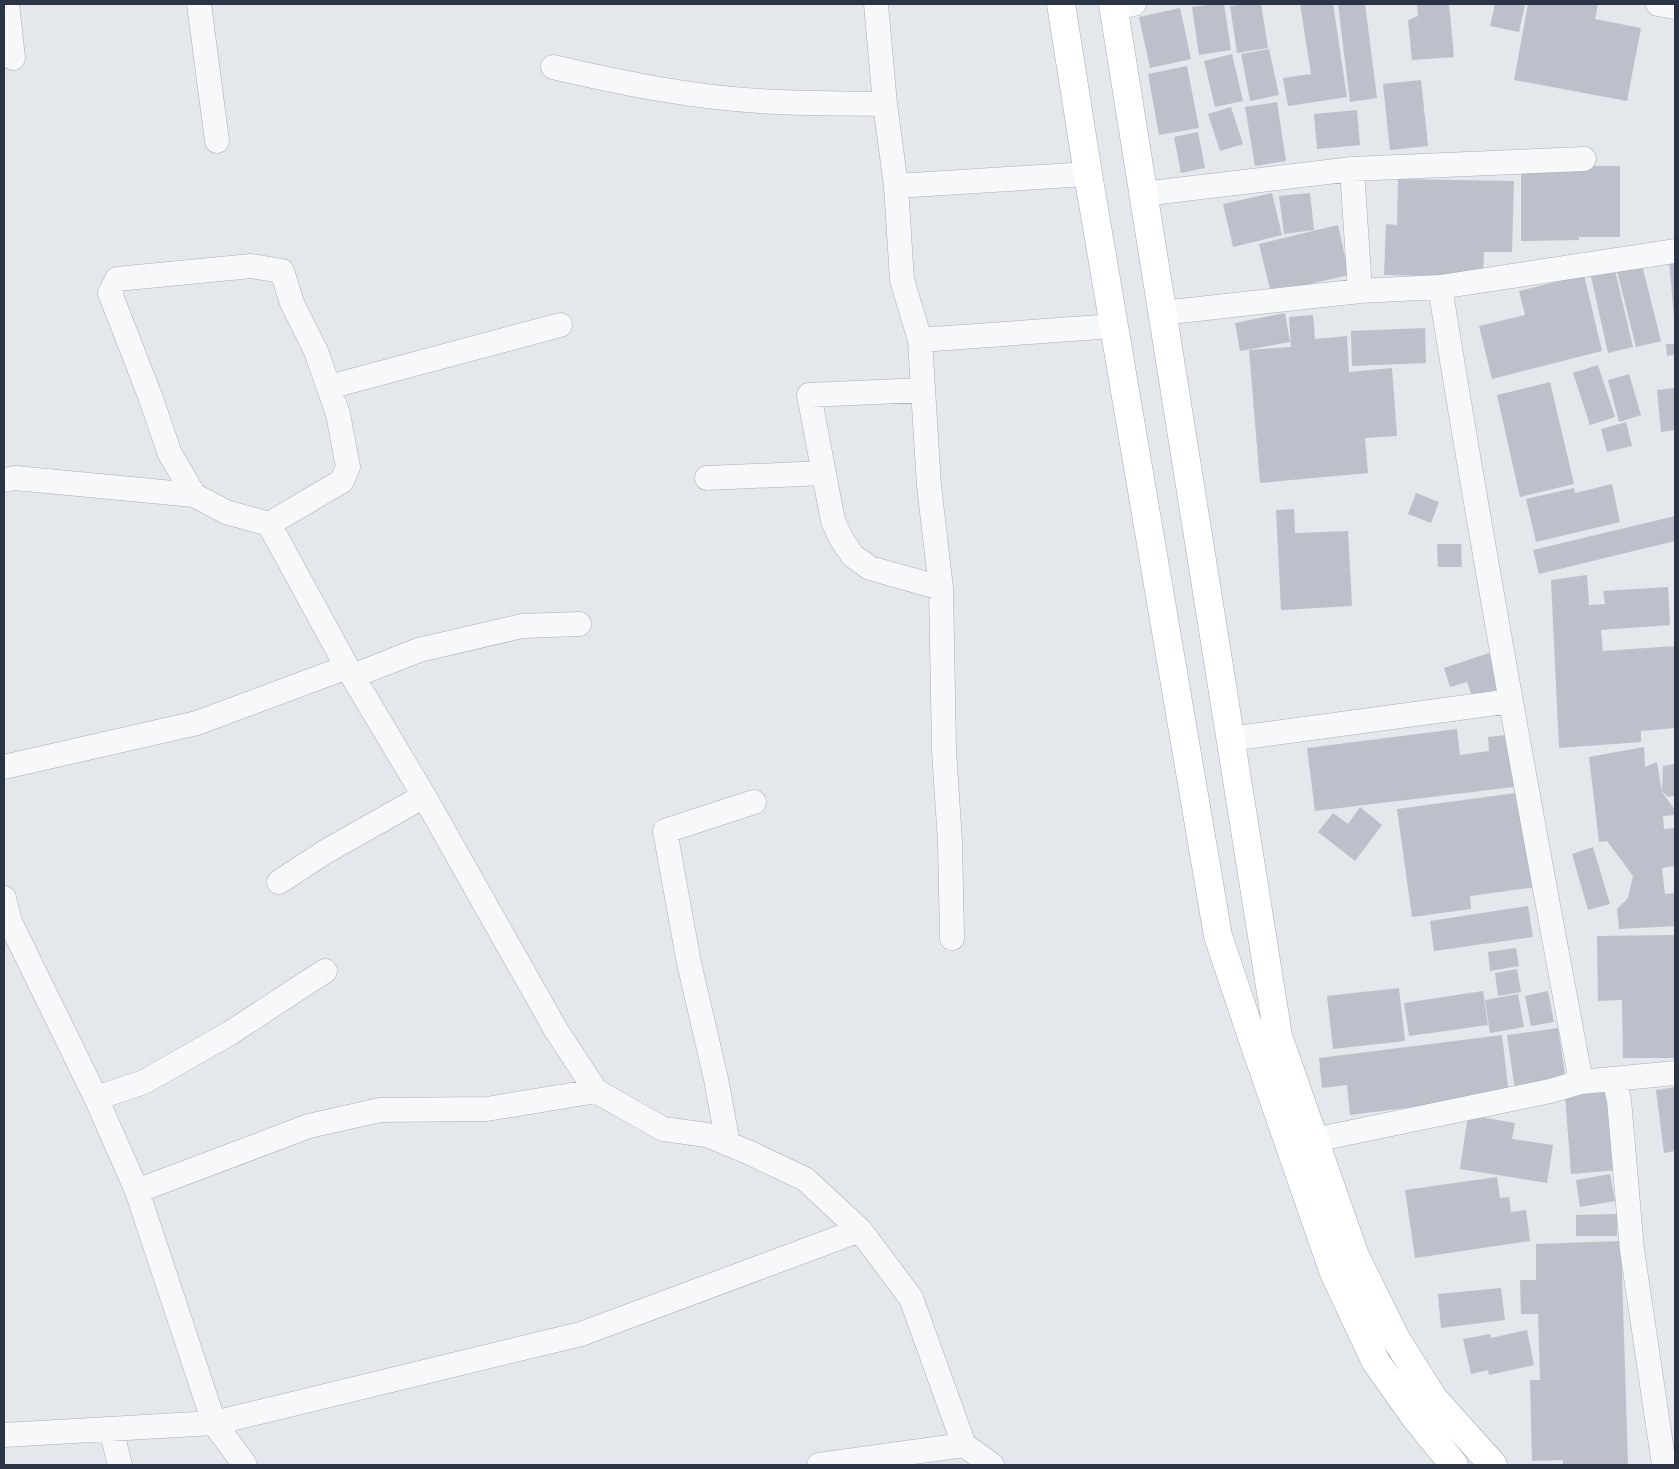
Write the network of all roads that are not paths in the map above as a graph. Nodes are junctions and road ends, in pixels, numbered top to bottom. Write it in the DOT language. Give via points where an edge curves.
graph roads {
  1 [pos="7,4"];
  2 [pos="199,4"];
  3 [pos="876,4"];
  4 [pos="1061,4"];
  5 [pos="1658,4"];
  6 [pos="1120,5"];
  7 [pos="1675,7"];
  8 [pos="13,58"];
  9 [pos="553,67"];
  10 [pos="885,104"];
  11 [pos="218,141"];
  12 [pos="1584,159"];
  13 [pos="1352,169"];
  14 [pos="1088,174"];
  15 [pos="896,186"];
  16 [pos="1143,194"];
  17 [pos="1675,251"];
  18 [pos="1440,287"];
  19 [pos="1360,291"];
  20 [pos="1162,313"];
  21 [pos="560,325"];
  22 [pos="1114,326"];
  23 [pos="920,340"];
  24 [pos="329,387"];
  25 [pos="923,390"];
  26 [pos="824,473"];
  27 [pos="707,478"];
  28 [pos="4,480"];
  29 [pos="194,495"];
  30 [pos="269,524"];
  31 [pos="942,588"];
  32 [pos="579,624"];
  33 [pos="350,671"];
  34 [pos="1511,700"];
  35 [pos="1230,739"];
  36 [pos="4,767"];
  37 [pos="424,796"];
  38 [pos="754,802"];
  39 [pos="279,882"];
  40 [pos="4,898"];
  41 [pos="952,938"];
  42 [pos="326,972"];
  43 [pos="1675,1073"];
  44 [pos="1614,1079"];
  45 [pos="1581,1082"];
  46 [pos="596,1091"];
  47 [pos="96,1098"];
  48 [pos="1314,1140"];
  49 [pos="728,1144"];
  50 [pos="137,1191"];
  51 [pos="860,1230"];
  52 [pos="214,1423"];
  53 [pos="111,1429"];
  54 [pos="4,1435"];
  55 [pos="964,1445"];
  56 [pos="879,1461"];
  57 [pos="120,1465"];
  58 [pos="245,1465"];
  59 [pos="821,1465"];
  60 [pos="992,1465"];
  61 [pos="1454,1465"];
  62 [pos="1493,1465"];
  63 [pos="1664,1465"];
  1 -- 8 [label="street"];
  2 -- 11 [label="street"];
  3 -- 10 [label="street"];
  4 -- 14 [label="main road"];
  5 -- 7 [label="street"];
  6 -- 16 [label="main road"];
  9 -- 10 [label="street" via="701,96 761,102"];
  10 -- 15 [label="street"];
  12 -- 13 [label="street"];
  13 -- 16 [label="street"];
  13 -- 19 [label="street"];
  14 -- 15 [label="street"];
  14 -- 22 [label="main road"];
  15 -- 23 [label="street" via="902,280"];
  16 -- 20 [label="main road"];
  17 -- 18 [label="street"];
  18 -- 19 [label="street"];
  18 -- 34 [label="street"];
  19 -- 20 [label="street"];
  20 -- 35 [label="main road"];
  21 -- 24 [label="street"];
  22 -- 23 [label="street"];
  22 -- 61 [label="main road" via="1218,936 1334,1273 1376,1362"];
  23 -- 25 [label="street"];
  24 -- 29 [label="street" via="316,351 292,303 282,271 252,266 117,279 110,293 170,454"];
  24 -- 30 [label="street" via="338,414 348,467 342,481"];
  25 -- 26 [label="street" via="809,395"];
  25 -- 31 [label="street" via="929,486"];
  26 -- 27 [label="street"];
  26 -- 31 [label="street" via="833,521 853,556 870,568"];
  28 -- 29 [label="street" via="15,478"];
  29 -- 30 [label="street" via="226,512"];
  30 -- 33 [label="street"];
  31 -- 41 [label="street" via="944,750"];
  32 -- 33 [label="street" via="522,626 419,650"];
  33 -- 36 [label="street" via="196,722"];
  33 -- 37 [label="street"];
  34 -- 35 [label="street"];
  34 -- 45 [label="street"];
  35 -- 48 [label="main road" via="1278,1036"];
  37 -- 39 [label="street" via="324,852"];
  37 -- 46 [label="street" via="556,1030"];
  38 -- 49 [label="street" via="665,831 689,963"];
  40 -- 47 [label="street" via="10,922"];
  42 -- 47 [label="street" via="230,1033 144,1082"];
  43 -- 44 [label="street"];
  44 -- 45 [label="street"];
  44 -- 63 [label="street" via="1619,1100 1632,1250"];
  45 -- 48 [label="street"];
  46 -- 49 [label="street" via="663,1129 707,1135"];
  46 -- 50 [label="street" via="487,1109 380,1110 309,1126"];
  47 -- 50 [label="street"];
  48 -- 62 [label="main road" via="1355,1256 1396,1339 1433,1398"];
  49 -- 51 [label="street" via="804,1179"];
  50 -- 52 [label="street"];
  51 -- 52 [label="street" via="581,1334"];
  51 -- 55 [label="street" via="911,1298"];
  52 -- 53 [label="street"];
  52 -- 58 [label="street"];
  53 -- 54 [label="street"];
  53 -- 57 [label="street"];
  55 -- 56 [label="street"];
  55 -- 60 [label="street"];
  56 -- 59 [label="street"];
}
